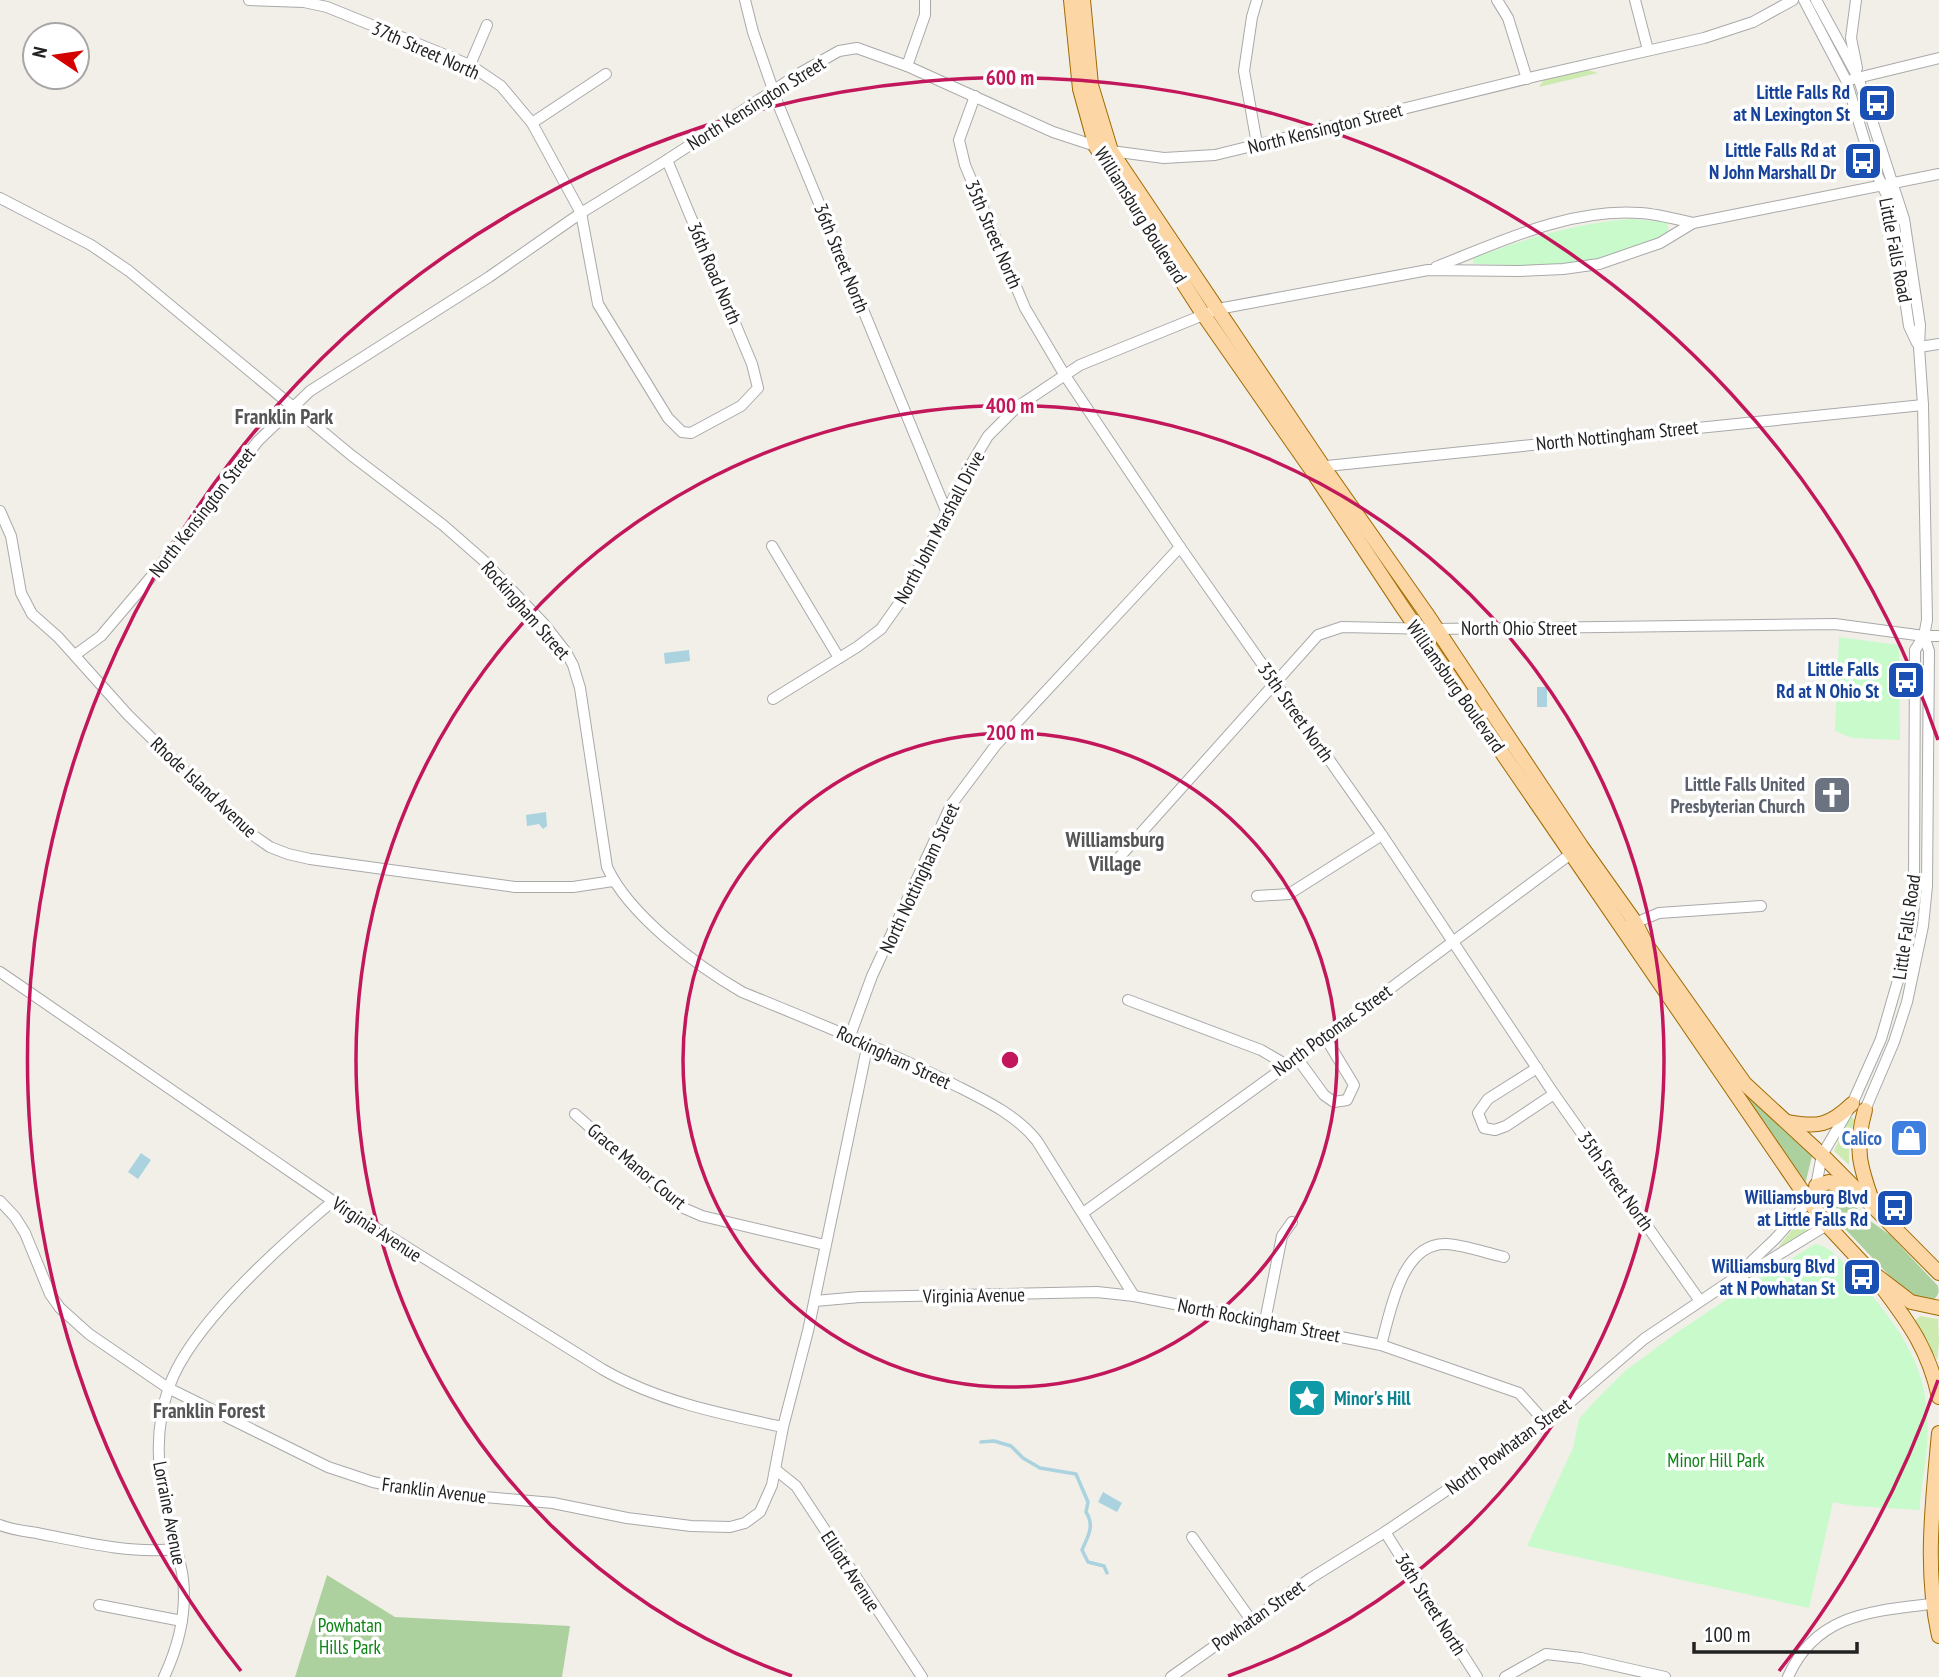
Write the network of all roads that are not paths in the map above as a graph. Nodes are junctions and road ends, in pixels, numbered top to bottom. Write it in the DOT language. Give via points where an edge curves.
graph roads {
  1 [pos="249,0"];
  2 [pos="745,0"];
  3 [pos="925,0"];
  4 [pos="1070,0"];
  5 [pos="1083,0"];
  6 [pos="1257,0"];
  7 [pos="1497,0"];
  8 [pos="1635,0"];
  9 [pos="1793,0"];
  10 [pos="1804,0"];
  11 [pos="1816,0"];
  12 [pos="1856,0"];
  13 [pos="487,25"];
  14 [pos="1648,50"];
  15 [pos="1939,58"];
  16 [pos="470,65"];
  17 [pos="908,66"];
  18 [pos="606,74"];
  19 [pos="1858,77"];
  20 [pos="1527,79"];
  21 [pos="1846,80"];
  22 [pos="773,90"];
  23 [pos="975,96"];
  24 [pos="532,123"];
  25 [pos="1258,144"];
  26 [pos="1096,147"];
  27 [pos="1111,151"];
  28 [pos="667,160"];
  29 [pos="1939,174"];
  30 [pos="1889,185"];
  31 [pos="0,198"];
  32 [pos="581,213"];
  33 [pos="1693,223"];
  34 [pos="1428,270"];
  35 [pos="1210,312"];
  36 [pos="1939,344"];
  37 [pos="1919,347"];
  38 [pos="1064,374"];
  39 [pos="293,405"];
  40 [pos="1923,405"];
  41 [pos="682,432"];
  42 [pos="1317,467"];
  43 [pos="0,511"];
  44 [pos="947,513"];
  45 [pos="772,546"];
  46 [pos="1180,547"];
  47 [pos="1417,628"];
  48 [pos="1436,629"];
  49 [pos="1924,636"];
  50 [pos="1939,636"];
  51 [pos="75,655"];
  52 [pos="839,658"];
  53 [pos="1276,683"];
  54 [pos="773,699"];
  55 [pos="1382,835"];
  56 [pos="1576,850"];
  57 [pos="1116,860"];
  58 [pos="613,881"];
  59 [pos="1257,897"];
  60 [pos="1761,906"];
  61 [pos="1629,926"];
  62 [pos="1453,940"];
  63 [pos="0,972"];
  64 [pos="1128,1000"];
  65 [pos="850,1036"];
  66 [pos="1325,1037"];
  67 [pos="868,1043"];
  68 [pos="1297,1058"];
  69 [pos="1285,1065"];
  70 [pos="1537,1068"];
  71 [pos="1554,1094"];
  72 [pos="1859,1107"];
  73 [pos="575,1114"];
  74 [pos="1784,1121"];
  75 [pos="1822,1155"];
  76 [pos="1816,1186"];
  77 [pos="1858,1191"];
  78 [pos="0,1201"];
  79 [pos="333,1201"];
  80 [pos="1809,1201"];
  81 [pos="1875,1208"];
  82 [pos="1083,1213"];
  83 [pos="1292,1223"];
  84 [pos="1827,1225"];
  85 [pos="825,1245"];
  86 [pos="1504,1257"];
  87 [pos="1869,1270"];
  88 [pos="1938,1270"];
  89 [pos="1732,1280"];
  90 [pos="1134,1296"];
  91 [pos="815,1301"];
  92 [pos="1700,1301"];
  93 [pos="1939,1308"];
  94 [pos="1265,1321"];
  95 [pos="1381,1345"];
  96 [pos="168,1388"];
  97 [pos="1939,1397"];
  98 [pos="1546,1423"];
  99 [pos="783,1427"];
  100 [pos="1939,1433"];
  101 [pos="776,1470"];
  102 [pos="0,1525"];
  103 [pos="1385,1532"];
  104 [pos="1192,1537"];
  105 [pos="176,1549"];
  106 [pos="1311,1578"];
  107 [pos="1936,1603"];
  108 [pos="99,1605"];
  109 [pos="1251,1620"];
  110 [pos="182,1621"];
  111 [pos="1939,1636"];
  112 [pos="164,1677"];
  113 [pos="922,1677"];
  114 [pos="1171,1677"];
  115 [pos="1477,1677"];
  116 [pos="1505,1677"];
  117 [pos="1665,1677"];
  118 [pos="1788,1677"];
  1 -- 16 [label="street, 37th Street North" via="327,7"];
  2 -- 22 [label="street, 36th Street North"];
  3 -- 17 [label="street" via="925,15"];
  4 -- 26 [label="main road, Williamsburg Boulevard" via="1080,89"];
  5 -- 27 [label="main road, Williamsburg Boulevard" via="1091,85"];
  6 -- 25 [label="street" via="1244,71"];
  7 -- 20 [label="street" via="1508,18"];
  8 -- 14 [label="street"];
  9 -- 14 [label="street, North Kensington Street" via="1753,22"];
  10 -- 21 [label="street, Little Falls Road"];
  11 -- 19 [label="street, Little Falls Road"];
  12 -- 19 [label="street" via="1851,38"];
  13 -- 16 [label="street"];
  14 -- 20 [label="street, North Kensington Street"];
  15 -- 19 [label="street"];
  16 -- 24 [label="street, 37th Street North" via="501,86"];
  17 -- 22 [label="street, North Kensington Street" via="857,48 839,51"];
  17 -- 23 [label="street, North Kensington Street"];
  18 -- 24 [label="street"];
  19 -- 21 [label="street"];
  19 -- 30 [label="street, Little Falls Road"];
  20 -- 25 [label="street, North Kensington Street"];
  21 -- 30 [label="street, Little Falls Road" via="1871,162"];
  22 -- 28 [label="street, North Kensington Street"];
  22 -- 44 [label="street, 36th Street North"];
  23 -- 26 [label="street, North Kensington Street"];
  23 -- 38 [label="street, 35th Street North" via="959,140 965,165 1026,308"];
  24 -- 32 [label="street, 37th Street North"];
  25 -- 27 [label="street, North Kensington Street" via="1215,155 1164,158"];
  26 -- 27 [label="street, North Kensington Street"];
  26 -- 35 [label="main road, Williamsburg Boulevard"];
  27 -- 35 [label="main road, Williamsburg Boulevard"];
  28 -- 32 [label="street, North Kensington Street"];
  28 -- 41 [label="street, 36th Road North" via="758,388 721,418 691,433"];
  29 -- 30 [label="street, North John Marshall Drive"];
  30 -- 33 [label="street, North John Marshall Drive"];
  30 -- 37 [label="street, Little Falls Road" via="1909,326"];
  31 -- 39 [label="street, Rockingham Street" via="91,244"];
  32 -- 39 [label="street, North Kensington Street"];
  32 -- 41 [label="street, 37th Street North" via="598,304 668,418"];
  33 -- 34 [label="street, North John Marshall Drive" via="1660,243 1599,264 1519,271"];
  33 -- 34 [label="street, North John Marshall Drive" via="1639,213 1591,216 1549,224"];
  34 -- 35 [label="street, North John Marshall Drive"];
  35 -- 38 [label="street, North John Marshall Drive"];
  35 -- 42 [label="main road, Williamsburg Boulevard"];
  36 -- 37 [label="street"];
  37 -- 40 [label="street, Little Falls Road"];
  38 -- 44 [label="street, North John Marshall Drive" via="1017,407 988,436"];
  38 -- 46 [label="street, 35th Street North"];
  39 -- 51 [label="street, North Kensington Street" via="258,441 101,636"];
  39 -- 58 [label="street, Rockingham Street" via="462,540 566,652 580,688 607,867"];
  40 -- 42 [label="street, North Nottingham Street"];
  40 -- 49 [label="street, Little Falls Road"];
  42 -- 47 [label="main road, Williamsburg Boulevard"];
  42 -- 48 [label="main road, Williamsburg Boulevard"];
  43 -- 51 [label="street, Rhode Island Avenue" via="11,536 26,605"];
  44 -- 52 [label="street, North John Marshall Drive" via="905,595 881,629"];
  45 -- 52 [label="street"];
  46 -- 53 [label="street, 35th Street North"];
  46 -- 65 [label="street, North Nottingham Street" via="996,745 951,805 872,976"];
  47 -- 48 [label="street, North Ohio Street"];
  47 -- 53 [label="street, North Ohio Street" via="1342,627 1318,635"];
  47 -- 56 [label="main road, Williamsburg Boulevard"];
  48 -- 49 [label="street, North Ohio Street" via="1835,624"];
  48 -- 56 [label="main road, Williamsburg Boulevard"];
  49 -- 50 [label="street, North Ohio Street"];
  49 -- 72 [label="street, Little Falls Road" via="1915,650 1910,924 1894,999"];
  51 -- 58 [label="street, Rhode Island Avenue" via="207,794 270,847 310,859 491,885 543,888"];
  52 -- 54 [label="street, North John Marshall Drive"];
  53 -- 55 [label="street, 35th Street North"];
  53 -- 57 [label="street, North Ohio Street"];
  55 -- 59 [label="street" via="1289,894"];
  55 -- 62 [label="street, 35th Street North"];
  56 -- 61 [label="main road, Williamsburg Boulevard"];
  56 -- 62 [label="street, North Potomac Street"];
  58 -- 65 [label="street, Rockingham Street" via="636,909 718,978"];
  60 -- 61 [label="street" via="1659,913"];
  61 -- 74 [label="main road, Williamsburg Boulevard" via="1745,1084"];
  61 -- 80 [label="main road, Williamsburg Boulevard"];
  62 -- 66 [label="street, North Potomac Street"];
  62 -- 70 [label="street, 35th Street North"];
  63 -- 79 [label="street, Virginia Avenue"];
  64 -- 69 [label="street" via="1261,1050"];
  65 -- 67 [label="street, Rockingham Street"];
  66 -- 68 [label="street, North Potomac Street"];
  66 -- 68 [label="street" via="1354,1085 1347,1100 1334,1102 1324,1094"];
  67 -- 82 [label="street, Rockingham Street" via="1020,1122"];
  67 -- 85 [label="street"];
  68 -- 69 [label="street, North Potomac Street"];
  69 -- 82 [label="street, North Potomac Street"];
  70 -- 71 [label="street, 35th Street North"];
  70 -- 71 [label="street" via="1488,1099 1478,1113 1483,1128 1506,1126"];
  71 -- 92 [label="street, 35th Street North"];
  72 -- 74 [label="main road" via="1828,1123"];
  72 -- 75 [label="street, Little Falls Road"];
  72 -- 81 [label="main road" via="1860,1167"];
  73 -- 85 [label="street, Grace Manor Court" via="679,1206 702,1216"];
  74 -- 75 [label="main road, Williamsburg Boulevard"];
  75 -- 76 [label="street, Little Falls Road"];
  75 -- 77 [label="main road, Williamsburg Boulevard"];
  76 -- 77 [label="main road" via="1829,1182"];
  76 -- 80 [label="street, Little Falls Road"];
  77 -- 81 [label="main road, Williamsburg Boulevard"];
  78 -- 96 [label="street, Franklin Avenue" via="25,1233 43,1282 60,1308 116,1354"];
  79 -- 96 [label="street, Lorraine Avenue" via="214,1317 178,1366"];
  79 -- 99 [label="street, Virginia Avenue" via="622,1381 699,1408"];
  80 -- 84 [label="main road, Williamsburg Boulevard"];
  80 -- 89 [label="street, North Powhatan Street"];
  81 -- 88 [label="main road, Williamsburg Boulevard"];
  82 -- 90 [label="street"];
  83 -- 94 [label="street" via="1282,1236"];
  84 -- 87 [label="main road, Williamsburg Boulevard"];
  84 -- 89 [label="street, North Powhatan Street"];
  85 -- 91 [label="street"];
  86 -- 95 [label="street" via="1447,1244 1427,1247 1410,1262 1395,1294"];
  87 -- 93 [label="main road, Williamsburg Boulevard" via="1911,1302"];
  87 -- 97 [label="main road" via="1926,1353"];
  89 -- 92 [label="street, North Powhatan Street"];
  90 -- 91 [label="street, Virginia Avenue" via="1097,1292"];
  90 -- 94 [label="street, North Rockingham Street"];
  91 -- 99 [label="street"];
  92 -- 98 [label="street, North Powhatan Street" via="1636,1345"];
  94 -- 95 [label="street, North Rockingham Street"];
  95 -- 98 [label="street, North Rockingham Street" via="1519,1394"];
  96 -- 101 [label="street, Franklin Avenue" via="328,1467 418,1491 553,1503 627,1518 719,1528 745,1523 760,1512"];
  96 -- 105 [label="street, Lorraine Avenue" via="160,1421 158,1462"];
  98 -- 103 [label="street, North Powhatan Street"];
  99 -- 101 [label="street"];
  100 -- 107 [label="main road" via="1930,1529"];
  101 -- 113 [label="street, Elliott Avenue" via="796,1486"];
  102 -- 105 [label="street" via="81,1542"];
  103 -- 106 [label="street, North Powhatan Street"];
  103 -- 115 [label="street, 36th Street North"];
  104 -- 109 [label="street"];
  105 -- 110 [label="street, Lorraine Avenue" via="183,1578"];
  106 -- 109 [label="street, Powhatan Street"];
  107 -- 111 [label="main road"];
  107 -- 118 [label="street" via="1863,1613 1839,1622 1813,1641"];
  108 -- 110 [label="street"];
  109 -- 114 [label="street, Powhatan Street"];
  110 -- 112 [label="street, Lorraine Avenue"];
  116 -- 117 [label="street" via="1546,1654"];
}
